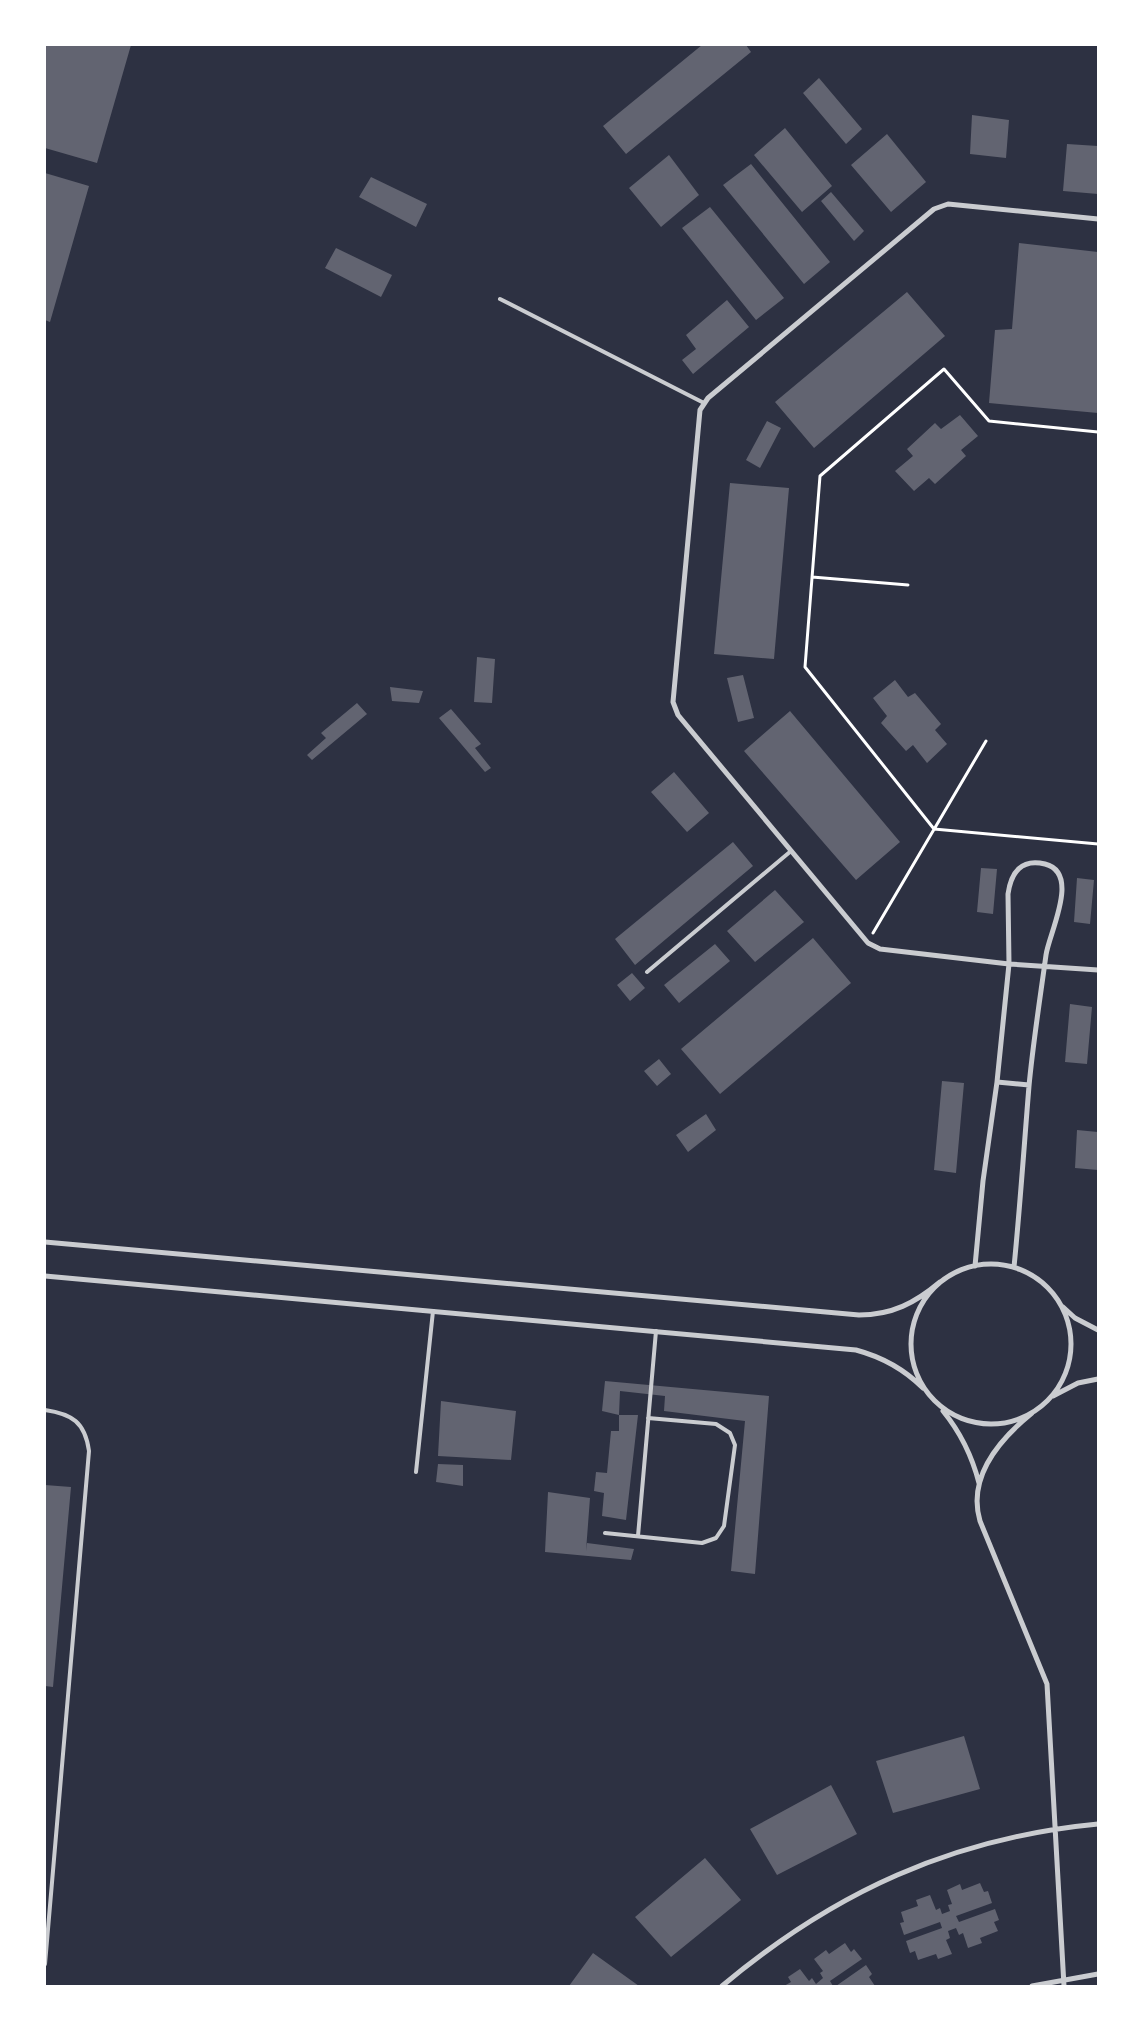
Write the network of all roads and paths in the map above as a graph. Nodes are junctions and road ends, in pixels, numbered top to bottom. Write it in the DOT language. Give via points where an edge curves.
graph roads {
  1 [pos="1098,219"];
  2 [pos="500,299"];
  3 [pos="704,403"];
  4 [pos="1098,432"];
  5 [pos="812,577"];
  6 [pos="908,585"];
  7 [pos="986,742"];
  8 [pos="934,829"];
  9 [pos="1098,844"];
  10 [pos="791,851"];
  11 [pos="868,942"];
  12 [pos="1009,964"];
  13 [pos="1044,968"];
  14 [pos="1098,970"];
  15 [pos="647,972"];
  16 [pos="997,1082"];
  17 [pos="1029,1084"];
  18 [pos="45,1242"];
  19 [pos="976,1266"];
  20 [pos="1014,1268"];
  21 [pos="45,1276"];
  22 [pos="940,1282"];
  23 [pos="1060,1303"];
  24 [pos="433,1311"];
  25 [pos="1098,1330"];
  26 [pos="656,1331"];
  27 [pos="1098,1379"];
  28 [pos="923,1388"];
  29 [pos="932,1399"];
  30 [pos="1049,1399"];
  31 [pos="45,1410"];
  32 [pos="1032,1413"];
  33 [pos="648,1418"];
  34 [pos="416,1472"];
  35 [pos="979,1484"];
  36 [pos="605,1533"];
  37 [pos="638,1536"];
  38 [pos="1098,1824"];
  39 [pos="1054,1829"];
  40 [pos="45,1964"];
  41 [pos="1098,1974"];
  42 [pos="1064,1979"];
  43 [pos="722,1986"];
  44 [pos="1032,1986"];
  45 [pos="1064,1986"];
  1 -- 3 [label="street" via="948,204 934,209"];
  2 -- 3 [label="lane"];
  3 -- 10 [label="street" via="700,410 673,702 678,715"];
  4 -- 5 [label="path" via="989,421 944,369 820,476"];
  5 -- 6 [label="path"];
  5 -- 8 [label="path" via="805,667"];
  7 -- 8 [label="path"];
  8 -- 9 [label="path"];
  8 -- 11 [label="path"];
  10 -- 11 [label="street"];
  10 -- 15 [label="lane"];
  11 -- 12 [label="street" via="880,949"];
  12 -- 13 [label="street"];
  12 -- 13 [label="street" via="1010,883 1016,871 1026,863 1037,862 1050,865 1059,874 1063,888"];
  12 -- 16 [label="street"];
  13 -- 14 [label="street"];
  13 -- 17 [label="street"];
  16 -- 17 [label="street"];
  16 -- 19 [label="street" via="983,1181"];
  17 -- 20 [label="street"];
  18 -- 22 [label="street" via="859,1315 881,1314 906,1306"];
  19 -- 20 [label="street" via="995,1264"];
  19 -- 22 [label="street"];
  20 -- 23 [label="street" via="1032,1275 1048,1287"];
  21 -- 24 [label="street"];
  22 -- 28 [label="street" via="917,1313 912,1332 911,1351"];
  23 -- 25 [label="street" via="1075,1318"];
  23 -- 30 [label="street" via="1068,1322 1069,1363"];
  24 -- 26 [label="street"];
  24 -- 34 [label="lane"];
  26 -- 28 [label="street" via="856,1350 893,1364"];
  26 -- 33 [label="lane"];
  27 -- 30 [label="street" via="1078,1383"];
  28 -- 29 [label="street"];
  29 -- 32 [label="street" via="949,1413 969,1422 1012,1422"];
  29 -- 35 [label="street" via="961,1435"];
  30 -- 32 [label="street"];
  31 -- 40 [label="lane" via="66,1414 79,1423 89,1451"];
  32 -- 35 [label="street" via="1001,1443"];
  33 -- 37 [label="lane"];
  33 -- 37 [label="lane" via="716,1424 730,1433 735,1446 724,1526 716,1538 702,1543"];
  35 -- 39 [label="street" via="977,1504 980,1521 1047,1684"];
  36 -- 37 [label="lane"];
  38 -- 39 [label="street"];
  39 -- 42 [label="street"];
  39 -- 43 [label="street" via="1005,1838 934,1859 857,1892 786,1935"];
  41 -- 42 [label="street"];
  42 -- 44 [label="street"];
  42 -- 45 [label="street"];
}
